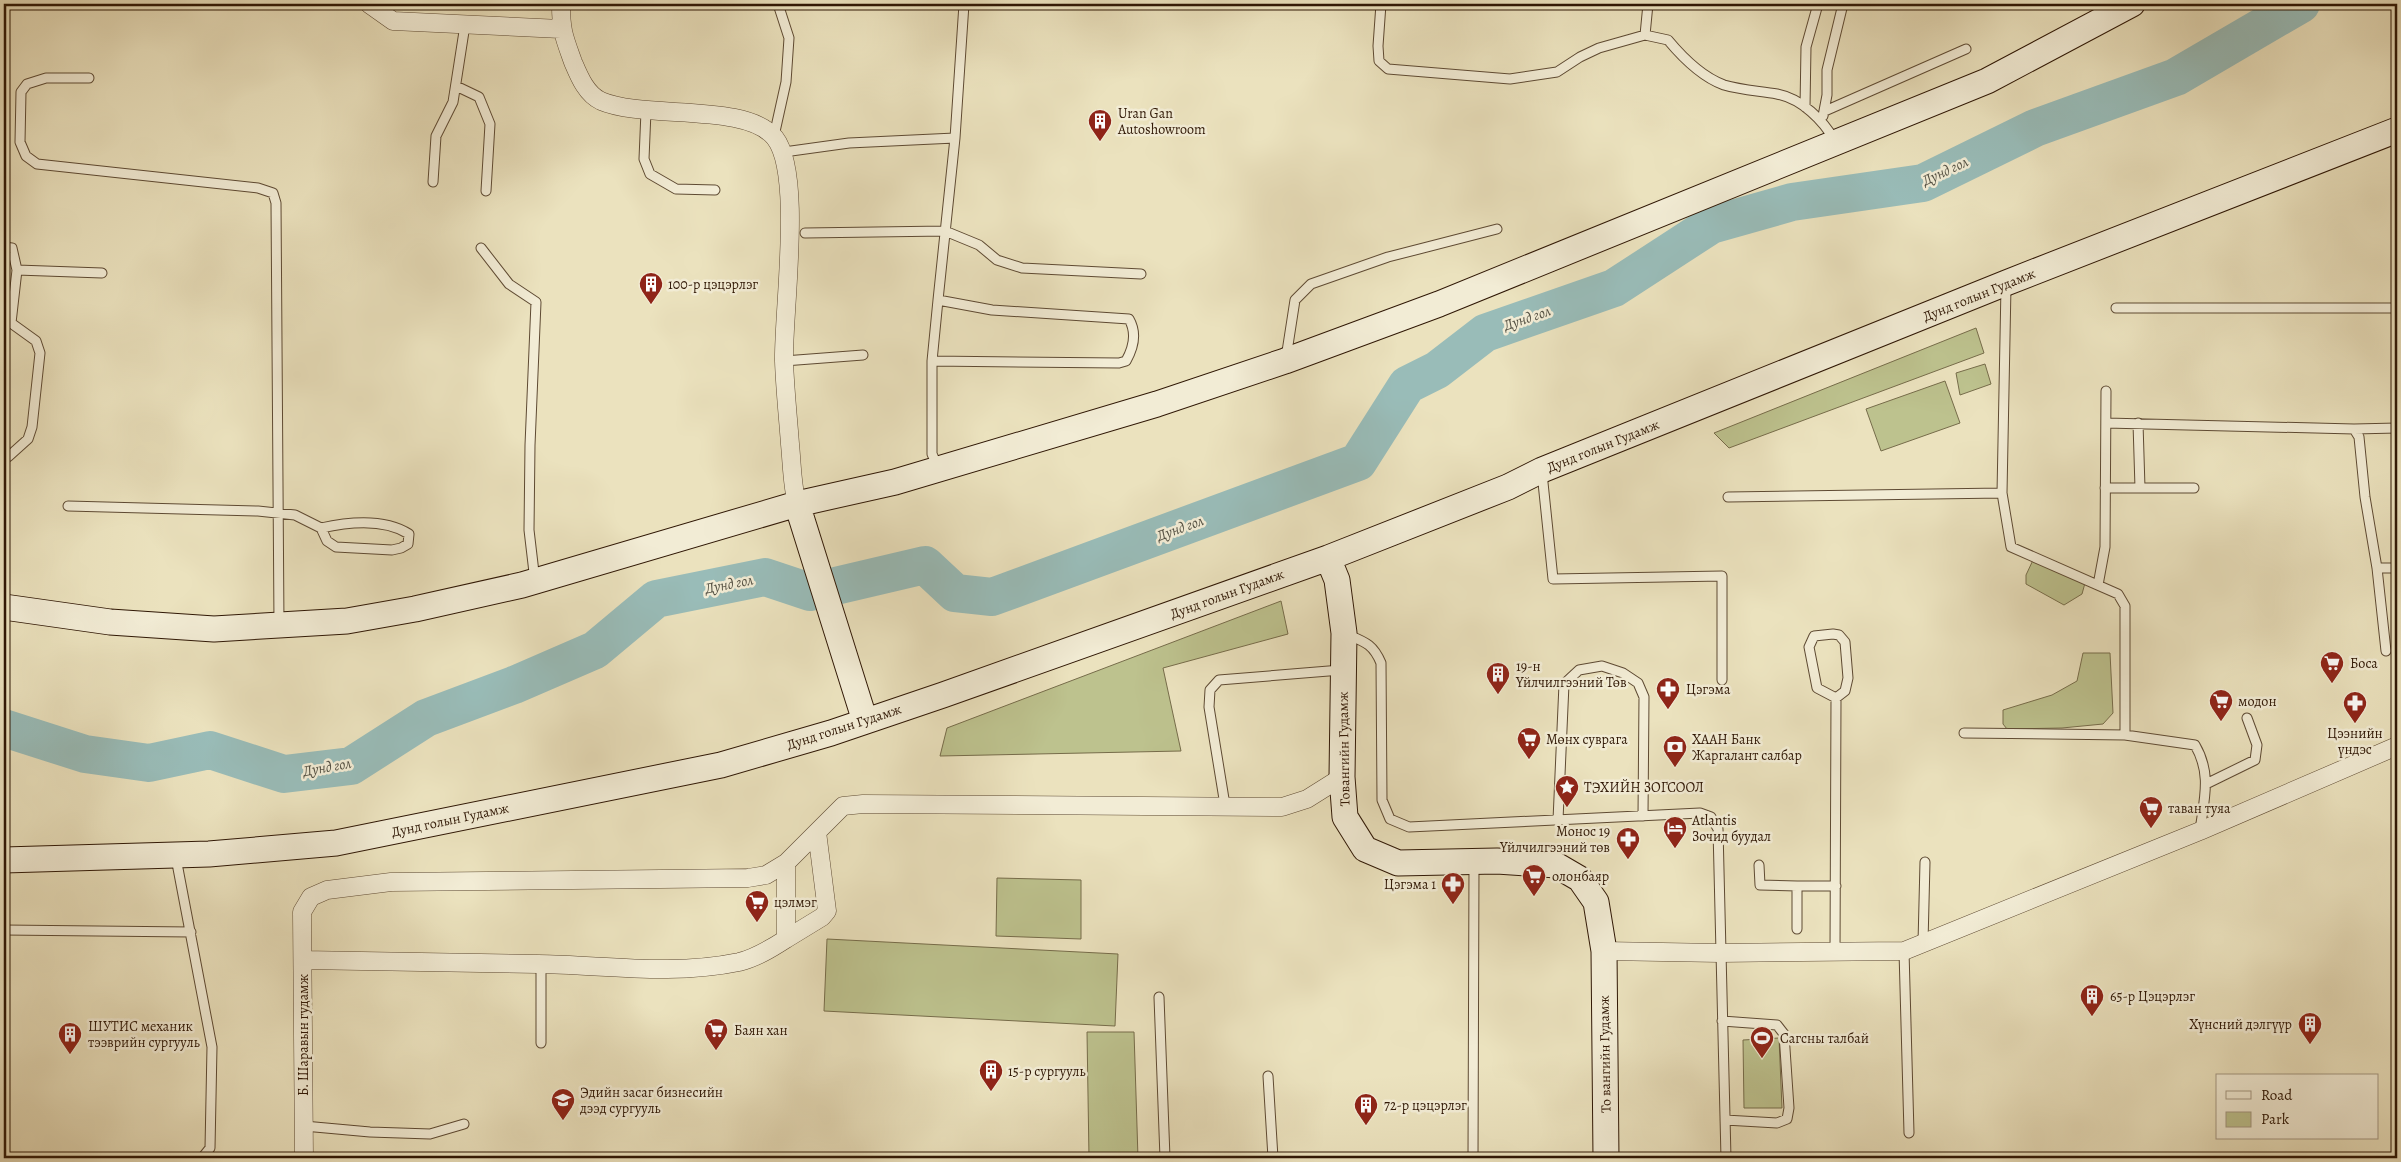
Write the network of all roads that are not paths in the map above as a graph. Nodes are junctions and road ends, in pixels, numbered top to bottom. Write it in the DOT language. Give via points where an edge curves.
graph roads {
  1 [pos="370,4"];
  2 [pos="561,4"];
  3 [pos="778,4"];
  4 [pos="964,4"];
  5 [pos="1381,4"];
  6 [pos="1648,4"];
  7 [pos="1818,4"];
  8 [pos="1843,4"];
  9 [pos="2132,4"];
  10 [pos="466,24"];
  11 [pos="561,29"];
  12 [pos="1645,35"];
  13 [pos="1966,49"];
  14 [pos="89,78"];
  15 [pos="456,86"];
  16 [pos="1805,107"];
  17 [pos="646,111"];
  18 [pos="1825,112"];
  19 [pos="1821,121"];
  20 [pos="2397,130"];
  21 [pos="774,136"];
  22 [pos="955,138"];
  23 [pos="1836,141"];
  24 [pos="784,152"];
  25 [pos="433,182"];
  26 [pos="715,190"];
  27 [pos="486,191"];
  28 [pos="1497,229"];
  29 [pos="945,231"];
  30 [pos="805,233"];
  31 [pos="4,247"];
  32 [pos="481,248"];
  33 [pos="17,270"];
  34 [pos="102,273"];
  35 [pos="1141,274"];
  36 [pos="2006,283"];
  37 [pos="938,300"];
  38 [pos="2116,308"];
  39 [pos="2397,308"];
  40 [pos="8,324"];
  41 [pos="863,355"];
  42 [pos="784,361"];
  43 [pos="932,361"];
  44 [pos="1285,361"];
  45 [pos="2106,392"];
  46 [pos="2106,423"];
  47 [pos="2138,424"];
  48 [pos="2397,428"];
  49 [pos="2354,429"];
  50 [pos="4,456"];
  51 [pos="938,468"];
  52 [pos="1542,470"];
  53 [pos="2105,488"];
  54 [pos="2140,488"];
  55 [pos="2194,488"];
  56 [pos="2002,493"];
  57 [pos="1728,497"];
  58 [pos="68,506"];
  59 [pos="278,513"];
  60 [pos="800,515"];
  61 [pos="321,528"];
  62 [pos="1328,558"];
  63 [pos="2377,568"];
  64 [pos="2397,568"];
  65 [pos="535,581"];
  66 [pos="2098,585"];
  67 [pos="4,606"];
  68 [pos="279,627"];
  69 [pos="1344,633"];
  70 [pos="2386,652"];
  71 [pos="1343,670"];
  72 [pos="1722,680"];
  73 [pos="1836,698"];
  74 [pos="2247,718"];
  75 [pos="865,720"];
  76 [pos="1964,733"];
  77 [pos="2125,735"];
  78 [pos="2397,746"];
  79 [pos="1342,777"];
  80 [pos="2206,784"];
  81 [pos="1225,805"];
  82 [pos="1643,816"];
  83 [pos="1558,820"];
  84 [pos="2200,831"];
  85 [pos="817,832"];
  86 [pos="176,855"];
  87 [pos="4,860"];
  88 [pos="1474,861"];
  89 [pos="1925,862"];
  90 [pos="786,863"];
  91 [pos="1759,865"];
  92 [pos="1798,886"];
  93 [pos="1836,886"];
  94 [pos="1797,929"];
  95 [pos="4,930"];
  96 [pos="191,932"];
  97 [pos="786,939"];
  98 [pos="1923,943"];
  99 [pos="1604,951"];
  100 [pos="1904,951"];
  101 [pos="1835,952"];
  102 [pos="1720,953"];
  103 [pos="303,960"];
  104 [pos="541,964"];
  105 [pos="1159,997"];
  106 [pos="1722,1021"];
  107 [pos="541,1043"];
  108 [pos="1268,1076"];
  109 [pos="1725,1120"];
  110 [pos="464,1124"];
  111 [pos="304,1126"];
  112 [pos="1909,1133"];
  113 [pos="202,1158"];
  114 [pos="304,1158"];
  115 [pos="1165,1158"];
  116 [pos="1273,1158"];
  117 [pos="1473,1158"];
  118 [pos="1606,1158"];
  119 [pos="1726,1158"];
  1 -- 10 [label="street" via="393,21"];
  2 -- 11 [label="street"];
  3 -- 21 [label="lane" via="789,38 786,82"];
  4 -- 22 [label="lane"];
  5 -- 12 [label="lane" via="1379,60 1388,69 1401,72 1519,78 1556,72 1599,48"];
  6 -- 12 [label="lane"];
  7 -- 16 [label="lane" via="1806,47"];
  8 -- 18 [label="lane" via="1827,70"];
  9 -- 23 [label="street" via="1987,81"];
  10 -- 11 [label="street"];
  10 -- 15 [label="lane"];
  11 -- 17 [label="street" via="582,84 600,100"];
  12 -- 16 [label="lane" via="1668,40 1695,68 1723,85 1779,94"];
  13 -- 18 [label="lane"];
  14 -- 59 [label="lane" via="46,78 27,84 21,92 20,142 26,156 37,164 258,188 273,193 276,203"];
  15 -- 25 [label="lane" via="454,102 436,136"];
  15 -- 27 [label="lane" via="479,97 490,124"];
  16 -- 19 [label="lane"];
  17 -- 21 [label="street" via="698,113 746,120"];
  17 -- 26 [label="lane" via="644,159 650,174 676,189"];
  18 -- 19 [label="lane"];
  19 -- 23 [label="lane"];
  20 -- 36 [label="street, Дунд голын Гудамж"];
  21 -- 24 [label="street"];
  22 -- 24 [label="lane" via="849,143"];
  22 -- 29 [label="lane"];
  23 -- 44 [label="street" via="1440,304"];
  24 -- 42 [label="street" via="790,188"];
  28 -- 44 [label="lane" via="1388,257 1311,284 1295,300"];
  29 -- 30 [label="lane"];
  29 -- 35 [label="lane" via="979,245 997,260 1022,268"];
  29 -- 37 [label="lane"];
  31 -- 33 [label="lane" via="12,248"];
  32 -- 65 [label="lane" via="509,284 536,302 529,530"];
  33 -- 34 [label="lane"];
  33 -- 40 [label="lane"];
  36 -- 52 [label="street, Дунд голын Гудамж"];
  36 -- 56 [label="lane"];
  37 -- 43 [label="lane"];
  37 -- 43 [label="lane" via="992,310 1129,318 1134,336 1132,351 1126,361 1119,363"];
  38 -- 39 [label="lane"];
  40 -- 50 [label="lane" via="36,341 40,353 32,428 28,439 8,457"];
  41 -- 42 [label="lane"];
  42 -- 60 [label="street"];
  43 -- 51 [label="lane" via="932,454"];
  44 -- 51 [label="street" via="1138,410"];
  45 -- 46 [label="lane"];
  46 -- 47 [label="lane"];
  46 -- 53 [label="lane"];
  47 -- 49 [label="lane"];
  47 -- 54 [label="lane"];
  48 -- 49 [label="lane"];
  49 -- 63 [label="lane" via="2360,437 2365,497"];
  51 -- 60 [label="street"];
  52 -- 62 [label="street, Дунд голын Гудамж" via="1508,487"];
  52 -- 72 [label="lane" via="1553,579 1722,576"];
  53 -- 54 [label="lane"];
  53 -- 66 [label="lane" via="2105,547"];
  54 -- 55 [label="lane"];
  56 -- 57 [label="lane"];
  56 -- 66 [label="lane" via="2012,547"];
  58 -- 59 [label="lane"];
  59 -- 61 [label="lane" via="295,515"];
  59 -- 68 [label="lane"];
  60 -- 65 [label="street"];
  60 -- 75 [label="street"];
  61 -- 61 [label="lane" via="327,541 336,547 392,550 408,544 409,534 392,526 357,523"];
  62 -- 69 [label="street, Товангийн Гудамж" via="1337,580"];
  62 -- 75 [label="street, Дунд голын Гудамж" via="943,696"];
  63 -- 64 [label="lane"];
  63 -- 70 [label="lane"];
  65 -- 68 [label="street" via="415,609 347,621"];
  66 -- 77 [label="lane" via="2118,594 2125,606"];
  67 -- 68 [label="street" via="161,626 214,629"];
  69 -- 71 [label="street, Товангийн Гудамж"];
  69 -- 83 [label="lane" via="1375,649 1381,663 1382,800 1390,819 1409,827"];
  71 -- 79 [label="street, Товангийн Гудамж"];
  71 -- 81 [label="lane" via="1220,680 1210,690 1209,707"];
  73 -- 73 [label="lane" via="1845,691 1848,678 1845,642 1833,634 1814,636 1810,648 1817,688"];
  73 -- 93 [label="lane"];
  74 -- 80 [label="lane" via="2257,745 2255,760"];
  75 -- 86 [label="street, Дунд голын Гудамж" via="720,765 336,844"];
  76 -- 77 [label="lane"];
  77 -- 80 [label="lane" via="2195,745 2204,761"];
  78 -- 84 [label="street"];
  79 -- 81 [label="street" via="1307,799 1282,806"];
  79 -- 88 [label="street, Товангийн Гудамж" via="1345,817 1365,849 1398,863"];
  80 -- 84 [label="lane"];
  81 -- 85 [label="street" via="863,804 843,806"];
  82 -- 83 [label="lane"];
  82 -- 83 [label="lane" via="1644,697 1638,683 1622,672 1602,666 1579,670 1564,684"];
  82 -- 102 [label="lane" via="1700,813 1710,817 1718,829"];
  84 -- 98 [label="street"];
  85 -- 90 [label="street"];
  85 -- 97 [label="street" via="827,912"];
  86 -- 87 [label="street, Дунд голын Гудамж"];
  86 -- 96 [label="lane"];
  88 -- 99 [label="street, Товангийн Гудамж" via="1556,865 1580,879 1596,902"];
  88 -- 117 [label="lane"];
  89 -- 98 [label="lane"];
  90 -- 97 [label="street"];
  90 -- 103 [label="street, Б. Шаравын гудамж" via="766,875 748,878 390,882 327,890 311,897 302,912"];
  91 -- 92 [label="lane" via="1760,885"];
  92 -- 93 [label="lane"];
  92 -- 94 [label="lane"];
  93 -- 101 [label="lane"];
  95 -- 96 [label="lane"];
  96 -- 113 [label="lane" via="212,1047 210,1148"];
  97 -- 104 [label="street" via="766,952 740,962 676,970"];
  98 -- 100 [label="street"];
  99 -- 102 [label="street"];
  99 -- 118 [label="street, То вангийн Гудамж"];
  100 -- 101 [label="street"];
  100 -- 112 [label="lane"];
  101 -- 102 [label="street"];
  102 -- 106 [label="lane"];
  103 -- 104 [label="street"];
  103 -- 111 [label="street, Б. Шаравын гудамж"];
  104 -- 107 [label="lane"];
  105 -- 115 [label="lane"];
  106 -- 109 [label="lane"];
  106 -- 109 [label="lane" via="1777,1025 1784,1034 1789,1108 1788,1119 1777,1123"];
  108 -- 116 [label="lane"];
  109 -- 119 [label="lane"];
  110 -- 111 [label="lane" via="430,1134"];
  111 -- 114 [label="street, Б. Шаравын гудамж"];
}
